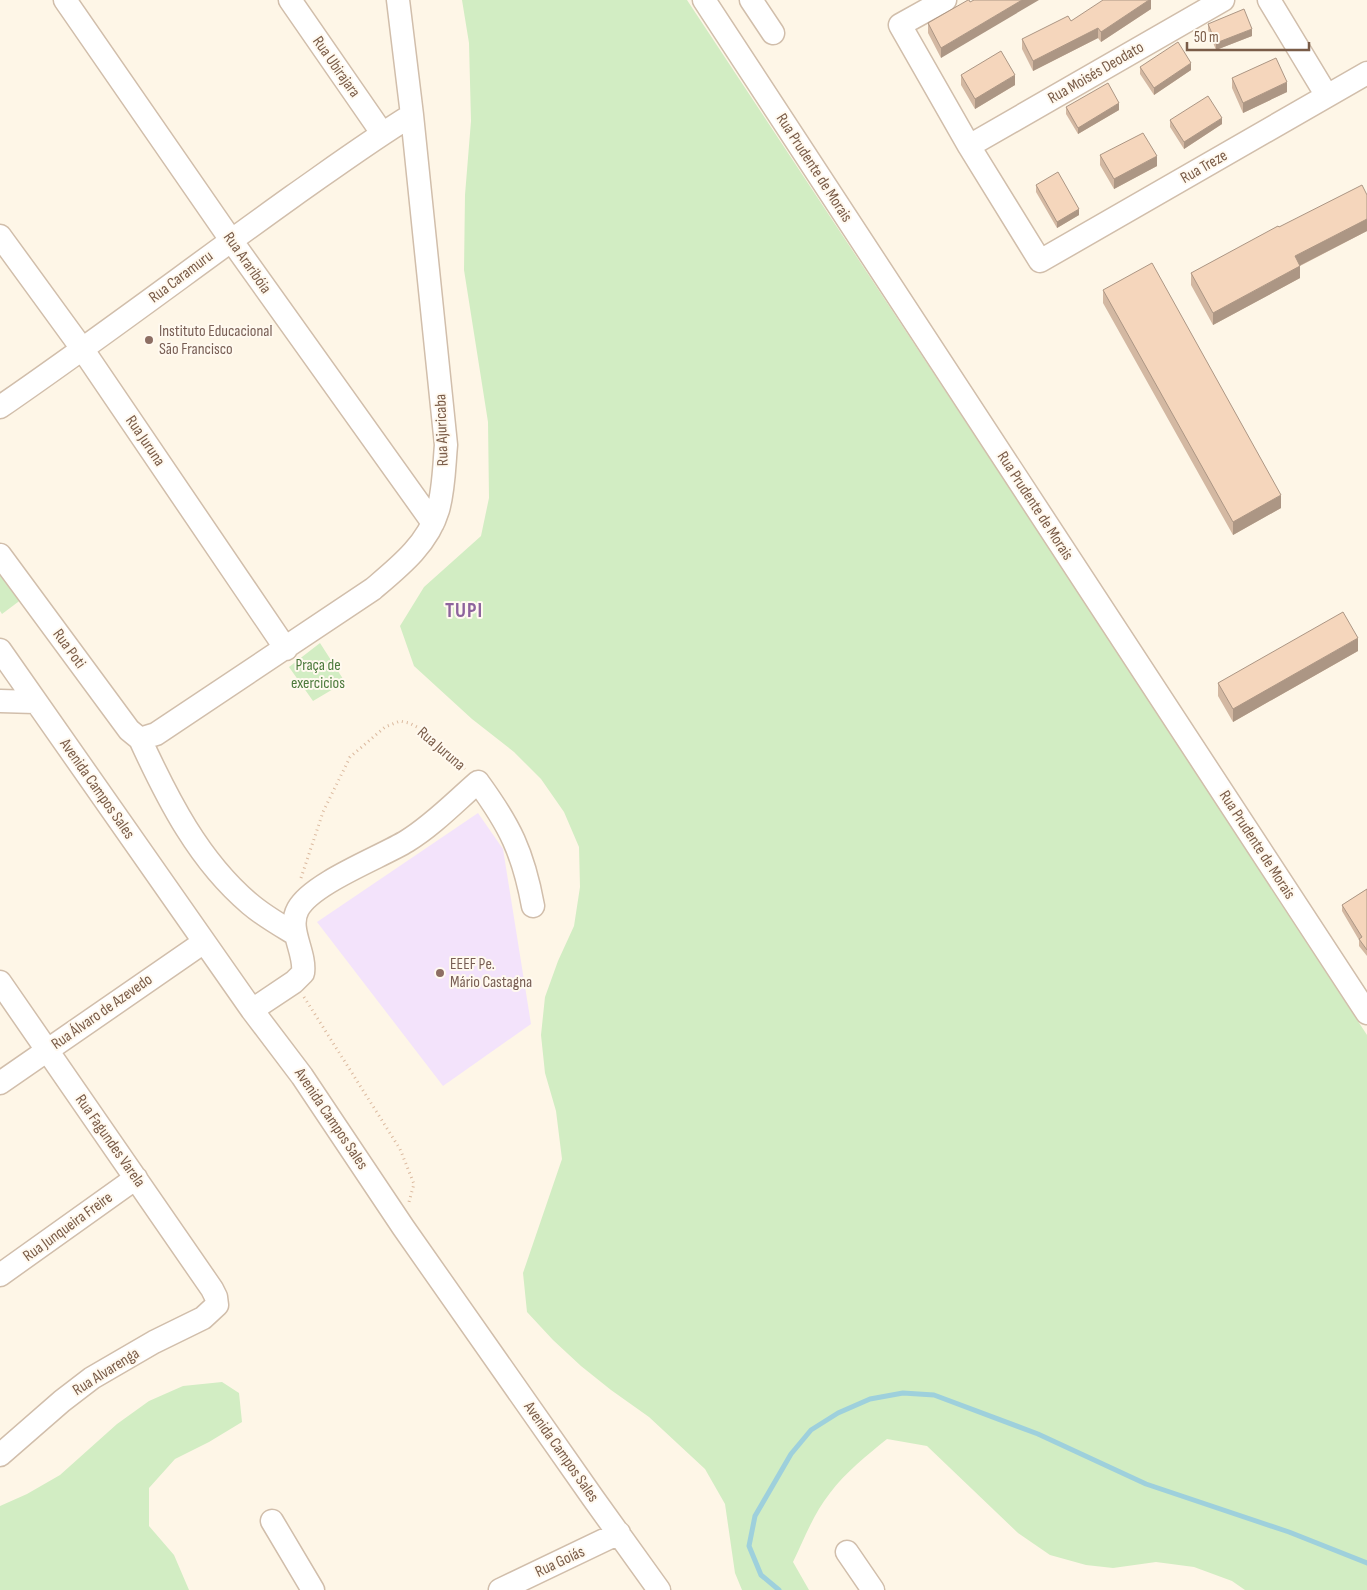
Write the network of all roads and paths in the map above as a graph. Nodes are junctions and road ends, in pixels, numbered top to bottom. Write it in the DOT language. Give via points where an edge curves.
graph roads {
  1 [pos="65,0"];
  2 [pos="290,0"];
  3 [pos="398,0"];
  4 [pos="704,0"];
  5 [pos="751,0"];
  6 [pos="945,0"];
  7 [pos="1223,0"];
  8 [pos="1268,0"];
  9 [pos="773,33"];
  10 [pos="1367,73"];
  11 [pos="1327,96"];
  12 [pos="412,115"];
  13 [pos="382,133"];
  14 [pos="969,146"];
  15 [pos="0,236"];
  16 [pos="231,240"];
  17 [pos="83,350"];
  18 [pos="0,407"];
  19 [pos="433,523"];
  20 [pos="0,555"];
  21 [pos="286,649"];
  22 [pos="0,650"];
  23 [pos="0,702"];
  24 [pos="36,702"];
  25 [pos="140,740"];
  26 [pos="478,782"];
  27 [pos="533,906"];
  28 [pos="297,910"];
  29 [pos="295,934"];
  30 [pos="204,942"];
  31 [pos="0,982"];
  32 [pos="294,982"];
  33 [pos="252,1010"];
  34 [pos="1367,1013"];
  35 [pos="48,1050"];
  36 [pos="0,1083"];
  37 [pos="136,1178"];
  38 [pos="403,1227"];
  39 [pos="0,1275"];
  40 [pos="217,1301"];
  41 [pos="0,1455"];
  42 [pos="272,1521"];
  43 [pos="619,1533"];
  44 [pos="847,1552"];
  45 [pos="313,1590"];
  46 [pos="500,1590"];
  47 [pos="659,1590"];
  48 [pos="873,1590"];
  1 -- 16 [label="street, Rua Araribóia"];
  2 -- 13 [label="street, Rua Ubirajara"];
  3 -- 12 [label="street, Rua Ajuricaba"];
  4 -- 34 [label="street, Rua Prudente de Morais"];
  5 -- 9 [label="street"];
  6 -- 14 [label="street" via="900,26"];
  7 -- 14 [label="street, Rua Moisés Deodato"];
  8 -- 11 [label="street"];
  10 -- 11 [label="street, Rua Treze"];
  11 -- 14 [label="street, Rua Treze" via="1040,261"];
  12 -- 13 [label="street, Rua Caramuru"];
  12 -- 19 [label="street, Rua Ajuricaba" via="446,445 438,510"];
  13 -- 16 [label="street, Rua Caramuru"];
  15 -- 17 [label="street, Rua Juruna"];
  16 -- 17 [label="street, Rua Caramuru"];
  16 -- 19 [label="street, Rua Araribóia"];
  17 -- 18 [label="street, Rua Caramuru"];
  17 -- 21 [label="street, Rua Juruna"];
  19 -- 21 [label="street, Rua Ajuricaba" via="403,564 374,589"];
  20 -- 25 [label="street, Rua Poti" via="129,730"];
  21 -- 25 [label="street, Rua Ajuricaba" via="156,734"];
  22 -- 24 [label="street, Avenida Campos Sales"];
  23 -- 24 [label="street"];
  24 -- 30 [label="street, Avenida Campos Sales"];
  25 -- 29 [label="street, Rua Poti" via="182,822 218,872 250,904"];
  26 -- 27 [label="street, Rua Juruna" via="515,840 523,859"];
  26 -- 28 [label="street" via="424,829 328,884"];
  26 -- 28 [label="path, Rua Juruna" via="426,731 400,721 385,727 350,757 323,812 297,890"];
  28 -- 29 [label="street"];
  29 -- 32 [label="street" via="304,968"];
  30 -- 33 [label="street, Avenida Campos Sales"];
  30 -- 35 [label="street, Rua Álvaro de Azevedo"];
  31 -- 35 [label="street, Rua Fagundes Varela"];
  32 -- 33 [label="street"];
  32 -- 38 [label="path" via="400,1149 414,1184"];
  33 -- 38 [label="street, Avenida Campos Sales" via="302,1076"];
  35 -- 36 [label="street, Rua Álvaro de Azevedo"];
  35 -- 37 [label="street, Rua Fagundes Varela"];
  37 -- 39 [label="street, Rua Junqueira Freire"];
  37 -- 40 [label="street, Rua Fagundes Varela"];
  38 -- 43 [label="street, Avenida Campos Sales"];
  40 -- 41 [label="street, Rua Alvarenga" via="215,1308 204,1318 92,1378"];
  42 -- 45 [label="street"];
  43 -- 46 [label="street, Rua Goiás"];
  43 -- 47 [label="street, Avenida Campos Sales"];
  44 -- 48 [label="street"];
}
